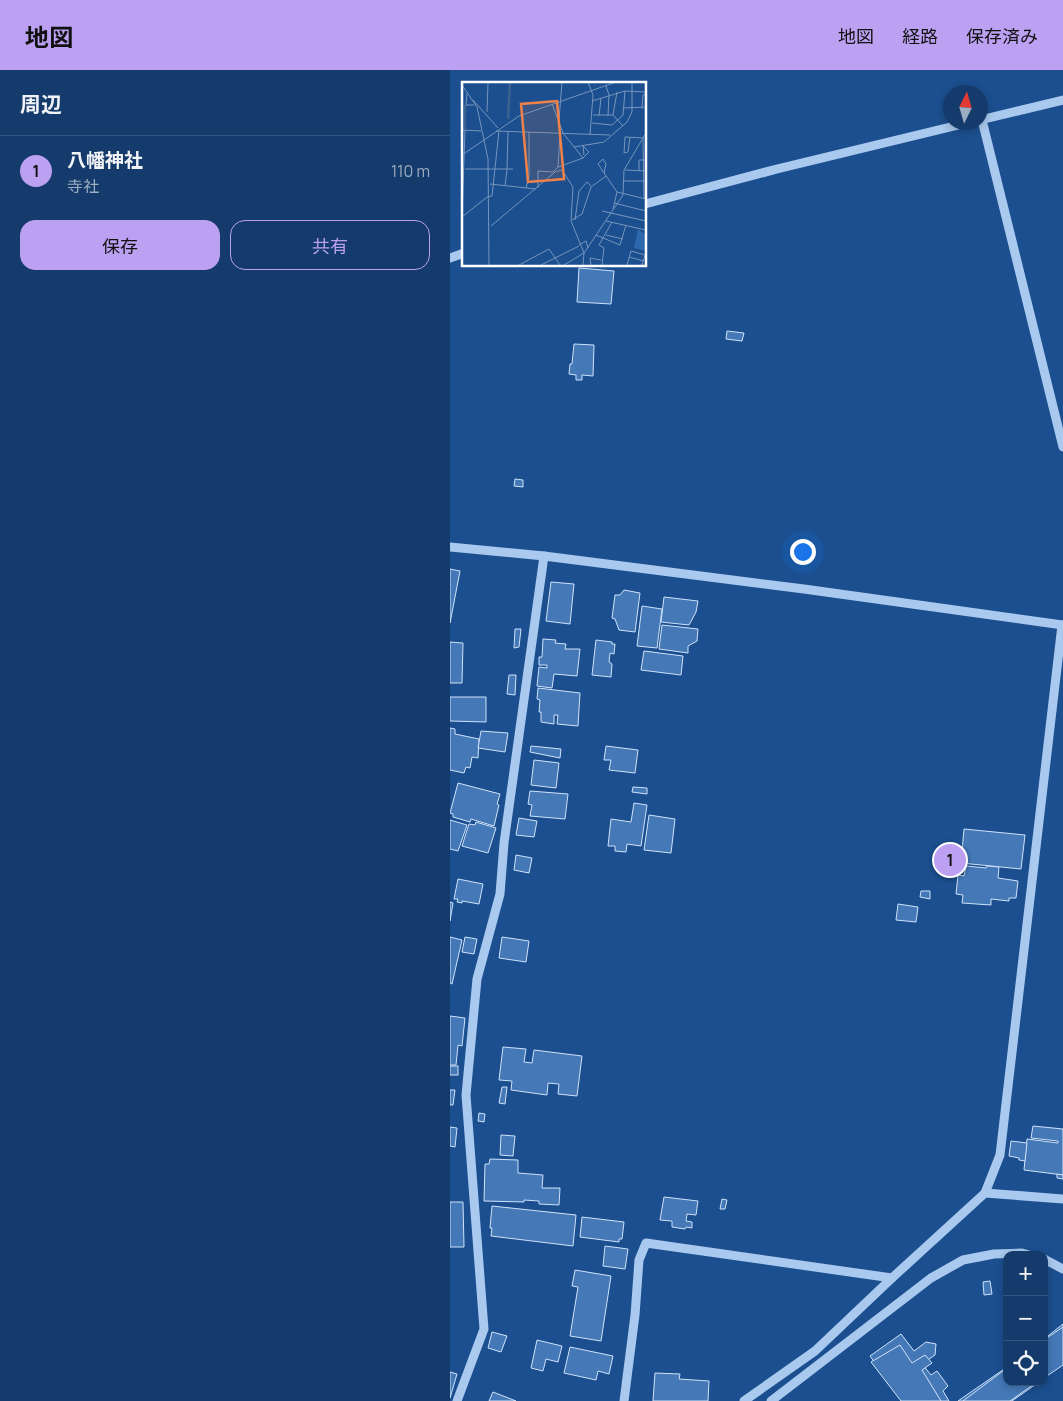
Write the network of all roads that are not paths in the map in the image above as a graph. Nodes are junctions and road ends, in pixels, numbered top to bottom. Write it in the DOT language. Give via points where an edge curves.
graph roads {
  1 [pos="1063,100"];
  2 [pos="988,118"];
  3 [pos="943,129"];
  4 [pos="984,130"];
  5 [pos="646,204"];
  6 [pos="462,254"];
  7 [pos="450,258"];
  8 [pos="1063,410"];
  9 [pos="1056,419"];
  10 [pos="1063,447"];
  11 [pos="450,547"];
  12 [pos="544,556"];
  13 [pos="1062,625"];
  14 [pos="985,1193"];
  15 [pos="1063,1198"];
  16 [pos="1003,1254"];
  17 [pos="1048,1261"];
  18 [pos="1063,1269"];
  19 [pos="892,1278"];
  20 [pos="458,1401"];
  21 [pos="624,1401"];
  22 [pos="744,1401"];
  23 [pos="771,1401"];
  1 -- 2 [label="street"];
  3 -- 5 [label="street"];
  4 -- 9 [label="street"];
  6 -- 7 [label="street"];
  8 -- 9 [label="street"];
  9 -- 10 [label="street"];
  11 -- 12 [label="street"];
  12 -- 13 [label="street"];
  12 -- 20 [label="street" via="504,843 500,894 477,979 466,1095 484,1329"];
  13 -- 14 [label="street" via="1000,1155"];
  14 -- 15 [label="street"];
  14 -- 19 [label="street"];
  16 -- 23 [label="street" via="963,1260 931,1278"];
  17 -- 18 [label="street"];
  19 -- 21 [label="street" via="646,1243 639,1260"];
  19 -- 22 [label="street" via="815,1351"];
}
